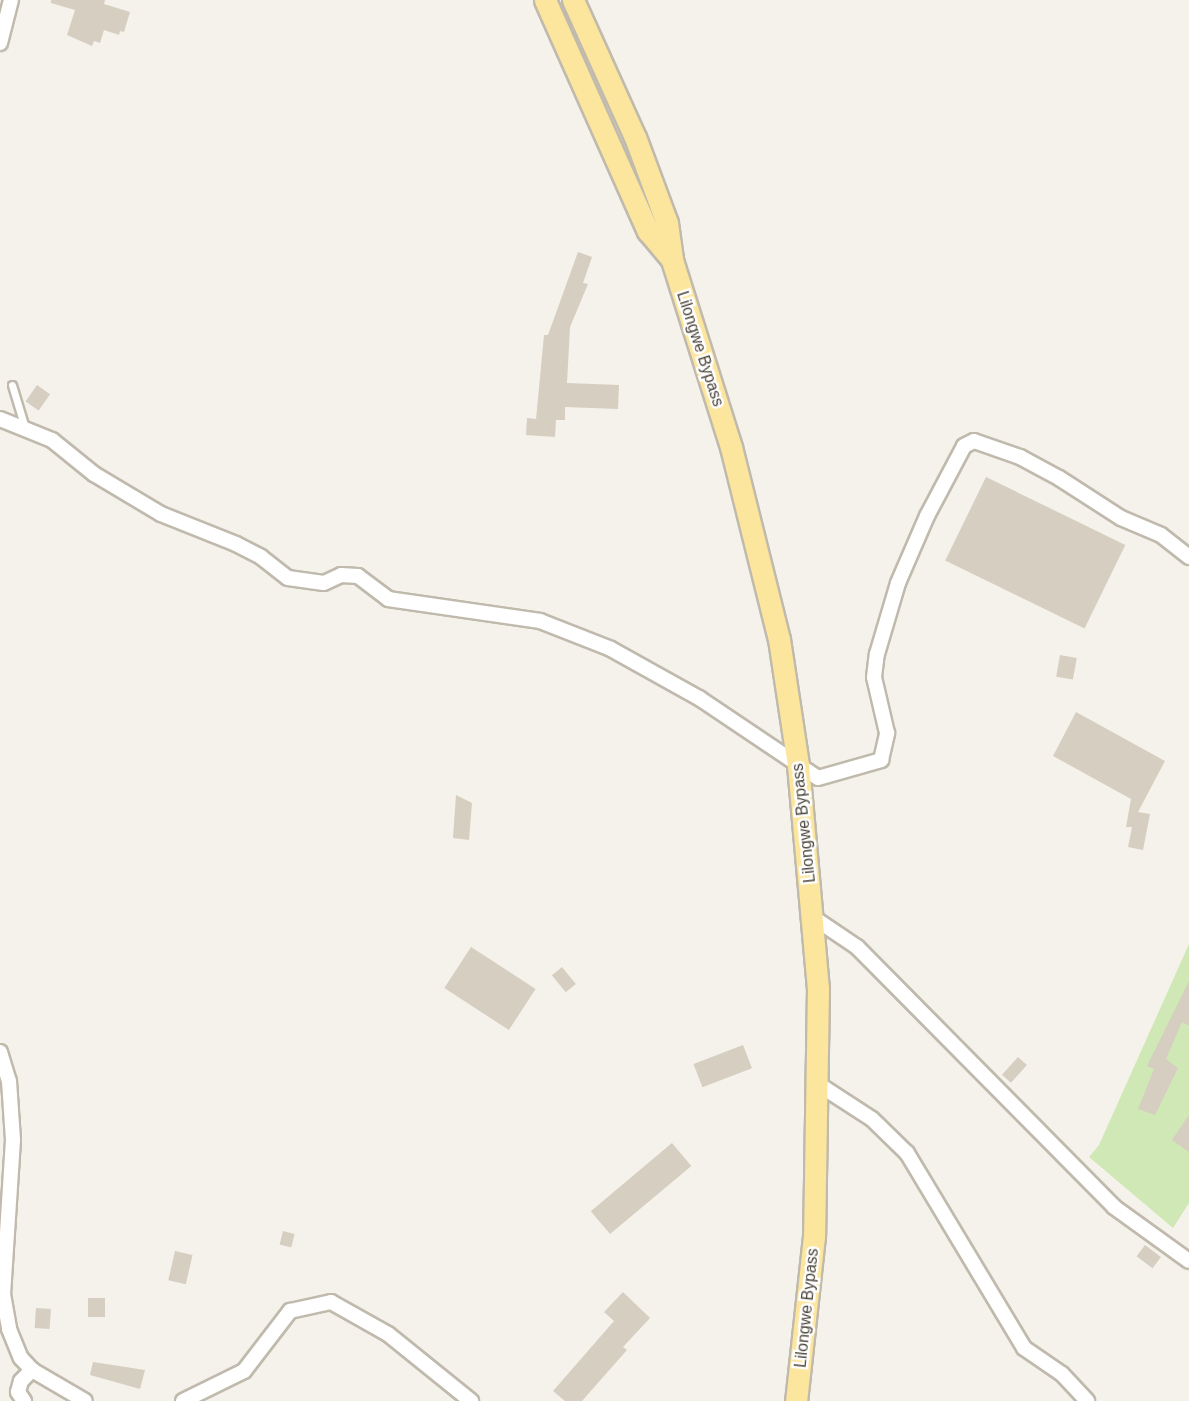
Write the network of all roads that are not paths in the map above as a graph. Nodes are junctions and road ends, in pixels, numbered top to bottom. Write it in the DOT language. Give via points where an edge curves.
graph roads {
  1 [pos="11,0"];
  2 [pos="545,0"];
  3 [pos="573,0"];
  4 [pos="0,43"];
  5 [pos="672,260"];
  6 [pos="12,385"];
  7 [pos="0,419"];
  8 [pos="26,430"];
  9 [pos="1189,557"];
  10 [pos="798,765"];
  11 [pos="814,918"];
  12 [pos="0,1052"];
  13 [pos="818,1084"];
  14 [pos="1189,1261"];
  15 [pos="32,1370"];
  16 [pos="24,1401"];
  17 [pos="85,1401"];
  18 [pos="183,1401"];
  19 [pos="471,1401"];
  20 [pos="796,1401"];
  21 [pos="1087,1401"];
  1 -- 4 [label="street"];
  2 -- 5 [label="main road, Lilongwe Bypass" via="648,231"];
  3 -- 5 [label="main road, Lilongwe Bypass" via="635,137 667,223"];
  5 -- 10 [label="main road, Lilongwe Bypass" via="749,512 779,639"];
  6 -- 8 [label="lane"];
  7 -- 8 [label="street"];
  8 -- 10 [label="street" via="52,440 94,474 161,514 261,556 288,578 324,583 341,575 358,576 388,599 540,621 611,649 699,698"];
  9 -- 10 [label="street" via="1161,535 1121,518 1020,457 974,441 964,446 898,583 877,654 874,677 887,733 881,760 818,778"];
  10 -- 11 [label="main road, Lilongwe Bypass"];
  11 -- 13 [label="main road, Lilongwe Bypass"];
  11 -- 14 [label="street" via="857,948 1114,1207"];
  12 -- 15 [label="street" via="9,1081 13,1140 3,1294 9,1329 21,1358"];
  13 -- 20 [label="main road, Lilongwe Bypass" via="814,1236"];
  13 -- 21 [label="street" via="872,1119 907,1153 1024,1348 1062,1374"];
  15 -- 16 [label="street" via="21,1381 18,1392"];
  15 -- 17 [label="street"];
  18 -- 19 [label="street" via="244,1371 290,1311 331,1302 388,1334"];
}
